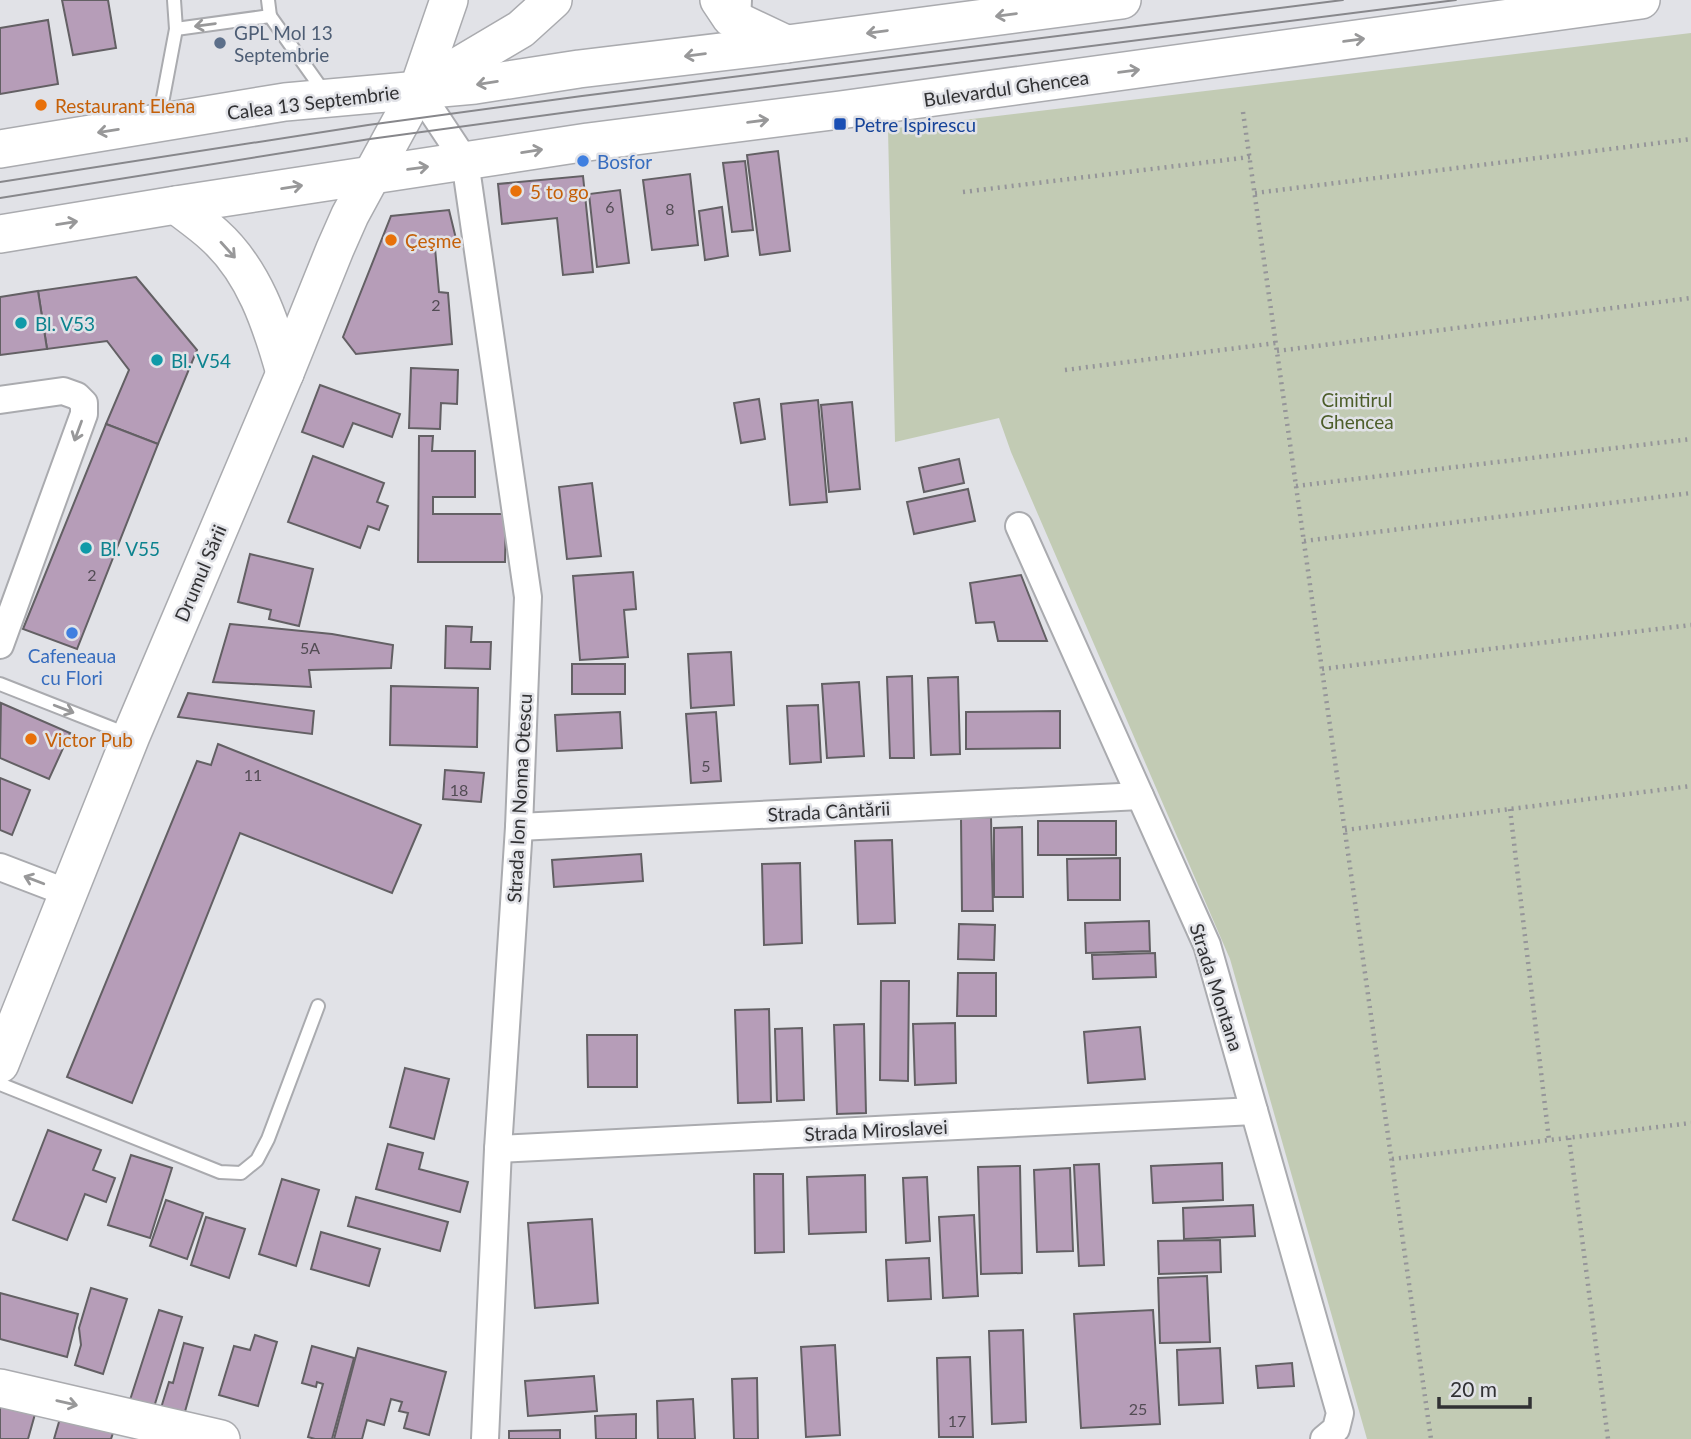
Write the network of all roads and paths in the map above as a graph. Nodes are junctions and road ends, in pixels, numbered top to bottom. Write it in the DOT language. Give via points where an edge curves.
graph roads {
  1 [pos="174,0"];
  2 [pos="268,0"];
  3 [pos="449,0"];
  4 [pos="553,0"];
  5 [pos="1122,0"];
  6 [pos="1641,0"];
  7 [pos="736,8"];
  8 [pos="270,16"];
  9 [pos="176,29"];
  10 [pos="787,44"];
  11 [pos="418,90"];
  12 [pos="328,98"];
  13 [pos="1244,112"];
  14 [pos="159,123"];
  15 [pos="1691,139"];
  16 [pos="0,149"];
  17 [pos="1250,157"];
  18 [pos="465,162"];
  19 [pos="371,176"];
  20 [pos="963,192"];
  21 [pos="1255,193"];
  22 [pos="176,205"];
  23 [pos="0,234"];
  24 [pos="1691,298"];
  25 [pos="1276,343"];
  26 [pos="1277,351"];
  27 [pos="1065,370"];
  28 [pos="285,373"];
  29 [pos="0,400"];
  30 [pos="1691,439"];
  31 [pos="1296,486"];
  32 [pos="1691,493"];
  33 [pos="1019,526"];
  34 [pos="1304,541"];
  35 [pos="1691,625"];
  36 [pos="0,645"];
  37 [pos="1322,669"];
  38 [pos="0,684"];
  39 [pos="131,736"];
  40 [pos="1691,786"];
  41 [pos="1140,796"];
  42 [pos="1510,809"];
  43 [pos="519,827"];
  44 [pos="1344,830"];
  45 [pos="0,867"];
  46 [pos="68,893"];
  47 [pos="318,1006"];
  48 [pos="0,1064"];
  49 [pos="0,1084"];
  50 [pos="1254,1111"];
  51 [pos="1691,1123"];
  52 [pos="1569,1138"];
  53 [pos="1549,1140"];
  54 [pos="498,1149"];
  55 [pos="1392,1159"];
  56 [pos="0,1388"];
  57 [pos="1330,1434"];
  58 [pos="221,1439"];
  59 [pos="485,1439"];
  60 [pos="1431,1439"];
  61 [pos="1608,1439"];
  1 -- 9 [label="lane"];
  2 -- 8 [label="lane"];
  3 -- 11 [label="main road, Drumul Sării"];
  4 -- 11 [label="main road" via="521,29"];
  5 -- 10 [label="main road, one-way"];
  18 -- 6 [label="main road, Bulevardul Ghencea, one-way"];
  7 -- 10 [label="main road"];
  8 -- 9 [label="lane, one-way"];
  8 -- 12 [label="lane"];
  9 -- 14 [label="lane"];
  10 -- 11 [label="main road, one-way"];
  11 -- 12 [label="main road, Calea 13 Septembrie"];
  11 -- 18 [label="street"];
  11 -- 19 [label="main road, Drumul Sării"];
  12 -- 14 [label="main road, Calea 13 Septembrie"];
  13 -- 17 [label="path"];
  14 -- 16 [label="main road, Calea 13 Septembrie, one-way"];
  15 -- 21 [label="path"];
  17 -- 20 [label="path"];
  17 -- 21 [label="path"];
  19 -- 18 [label="main road, Bulevardul Ghencea, one-way"];
  18 -- 43 [label="street, Strada Ion Nonna Otescu" via="528,597"];
  22 -- 19 [label="main road, one-way"];
  19 -- 28 [label="main road, Drumul Sării" via="342,232"];
  21 -- 25 [label="path"];
  23 -- 22 [label="main road, one-way"];
  22 -- 28 [label="main road, one-way" via="216,236 235,258 261,301"];
  24 -- 26 [label="path"];
  25 -- 26 [label="path"];
  25 -- 27 [label="path"];
  26 -- 31 [label="path"];
  28 -- 39 [label="main road, Drumul Sării"];
  29 -- 36 [label="street, one-way" via="63,391 84,403 84,414"];
  30 -- 31 [label="path"];
  31 -- 34 [label="path"];
  32 -- 34 [label="path"];
  33 -- 41 [label="street, Strada Montana"];
  34 -- 37 [label="path"];
  35 -- 37 [label="path"];
  37 -- 44 [label="path"];
  38 -- 39 [label="lane, one-way"];
  39 -- 46 [label="main road, Drumul Sării"];
  40 -- 42 [label="path"];
  41 -- 43 [label="street, Strada Cântării"];
  41 -- 50 [label="street, Strada Montana" via="1207,945"];
  42 -- 44 [label="path"];
  42 -- 53 [label="path"];
  43 -- 54 [label="street, Strada Ion Nonna Otescu"];
  44 -- 55 [label="path"];
  46 -- 45 [label="street, one-way"];
  46 -- 48 [label="main road, Drumul Sării"];
  47 -- 49 [label="lane" via="268,1139 257,1160 241,1173 220,1172"];
  50 -- 54 [label="street, Strada Miroslavei"];
  50 -- 57 [label="street, Strada Montana" via="1340,1413"];
  51 -- 52 [label="path"];
  52 -- 53 [label="path"];
  52 -- 61 [label="path"];
  53 -- 55 [label="path"];
  54 -- 59 [label="street, Strada Ion Nonna Otescu"];
  55 -- 60 [label="path"];
  56 -- 58 [label="main road, one-way"];
}
